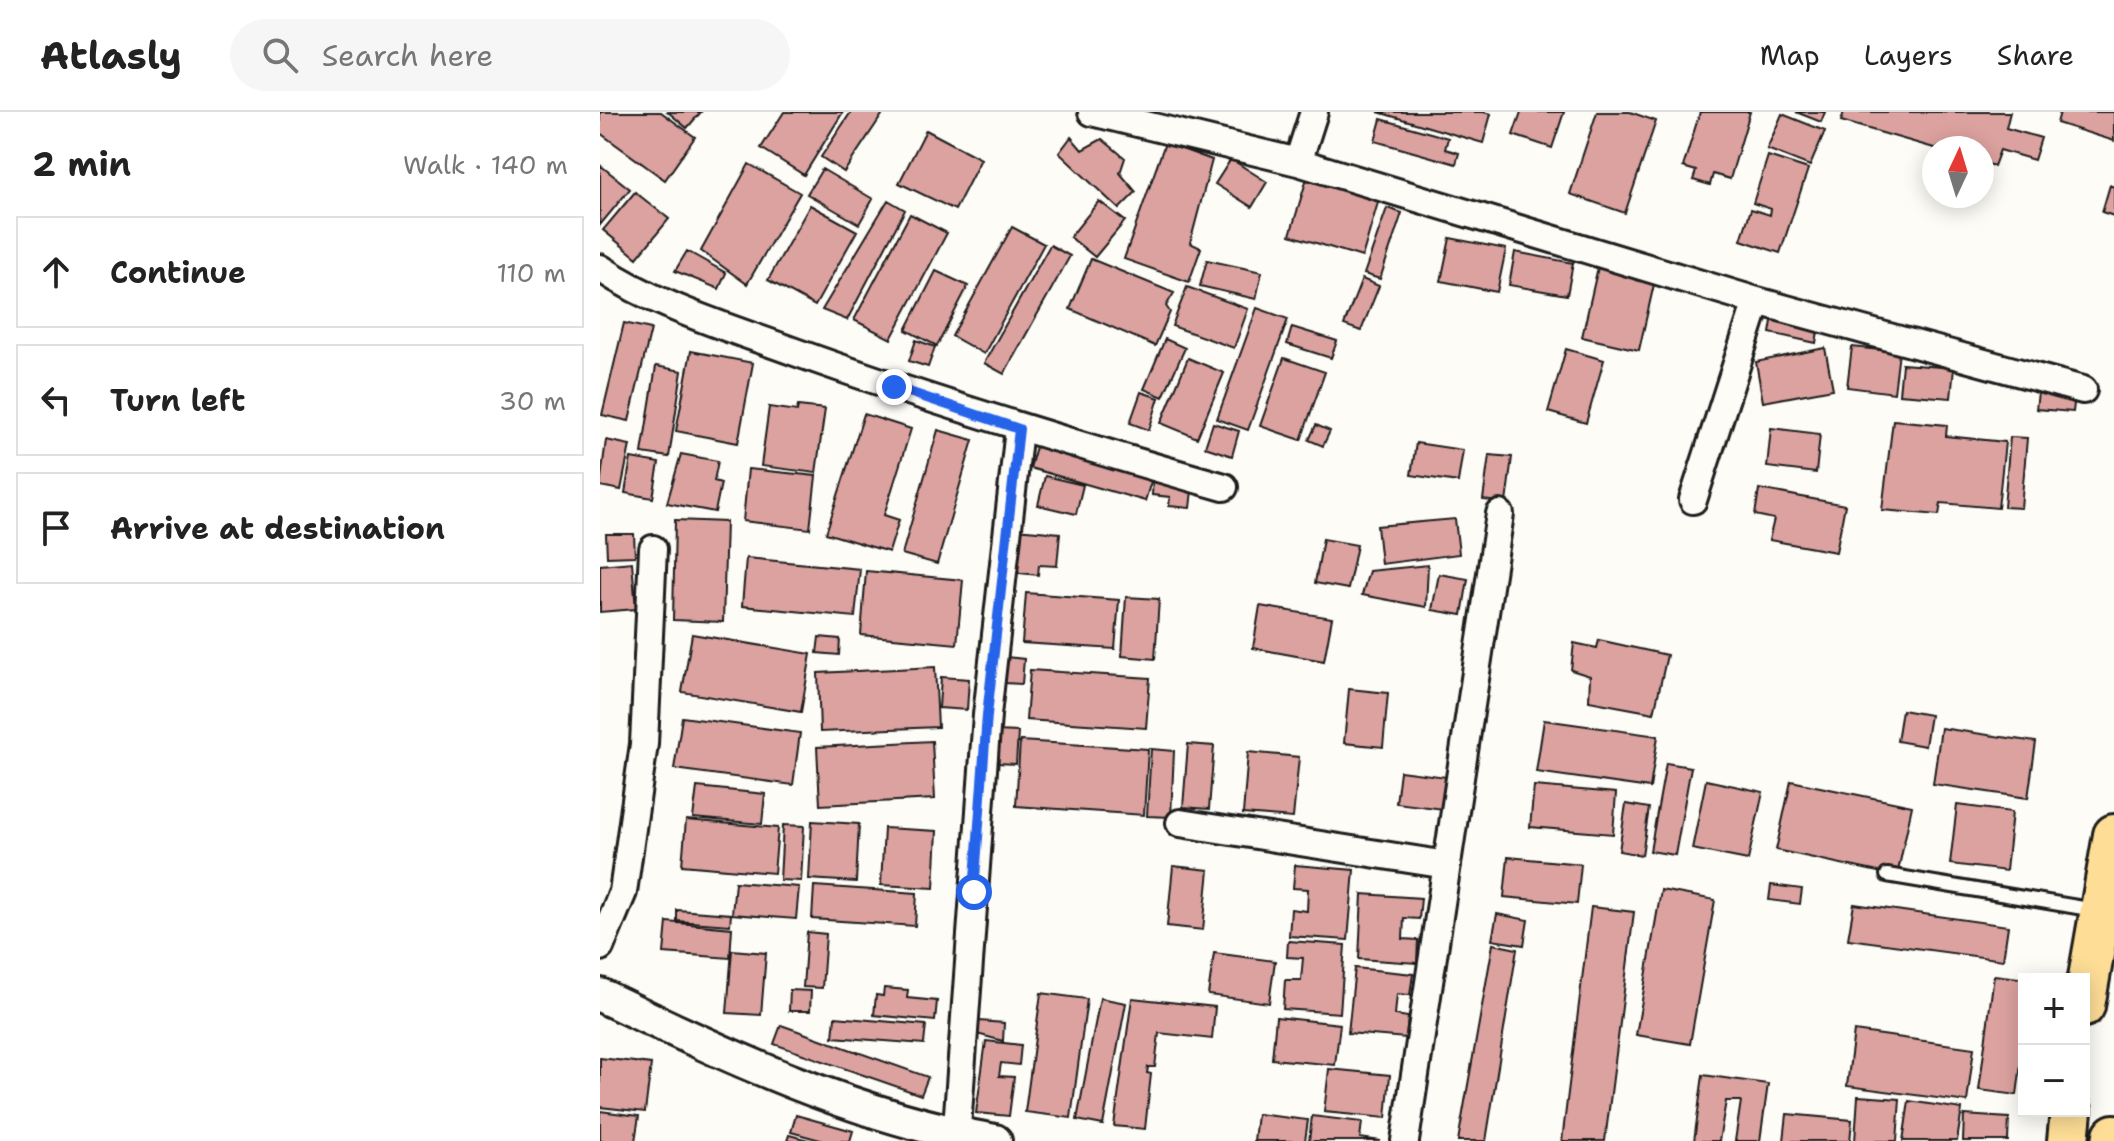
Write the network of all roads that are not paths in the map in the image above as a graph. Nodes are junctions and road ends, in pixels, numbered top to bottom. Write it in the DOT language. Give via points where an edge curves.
graph roads {
  1 [pos="1092,112"];
  2 [pos="1314,112"];
  3 [pos="1298,162"];
  4 [pos="600,268"];
  5 [pos="1757,301"];
  6 [pos="2083,390"];
  7 [pos="1019,429"];
  8 [pos="1224,487"];
  9 [pos="1693,500"];
  10 [pos="1500,514"];
  11 [pos="653,549"];
  12 [pos="1180,823"];
  13 [pos="2114,835"];
  14 [pos="1447,865"];
  15 [pos="1887,875"];
  16 [pos="2098,910"];
  17 [pos="600,947"];
  18 [pos="2089,973"];
  19 [pos="600,995"];
  20 [pos="2070,1117"];
  21 [pos="2114,1135"];
  22 [pos="957,1138"];
  23 [pos="995,1141"];
  24 [pos="1405,1141"];
  25 [pos="2068,1141"];
  26 [pos="2113,1141"];
  1 -- 3 [label="street"];
  2 -- 3 [label="street"];
  3 -- 5 [label="street"];
  4 -- 7 [label="street" via="673,306"];
  5 -- 6 [label="street"];
  5 -- 9 [label="street"];
  7 -- 8 [label="street"];
  7 -- 22 [label="street" via="987,715"];
  10 -- 14 [label="street"];
  11 -- 17 [label="street" via="644,744 623,892"];
  12 -- 14 [label="street"];
  13 -- 16 [label="main road"];
  14 -- 24 [label="street"];
  15 -- 16 [label="lane"];
  16 -- 18 [label="main road"];
  19 -- 22 [label="street" via="806,1090"];
  20 -- 25 [label="main road"];
  21 -- 26 [label="main road"];
  22 -- 23 [label="street"];
}
